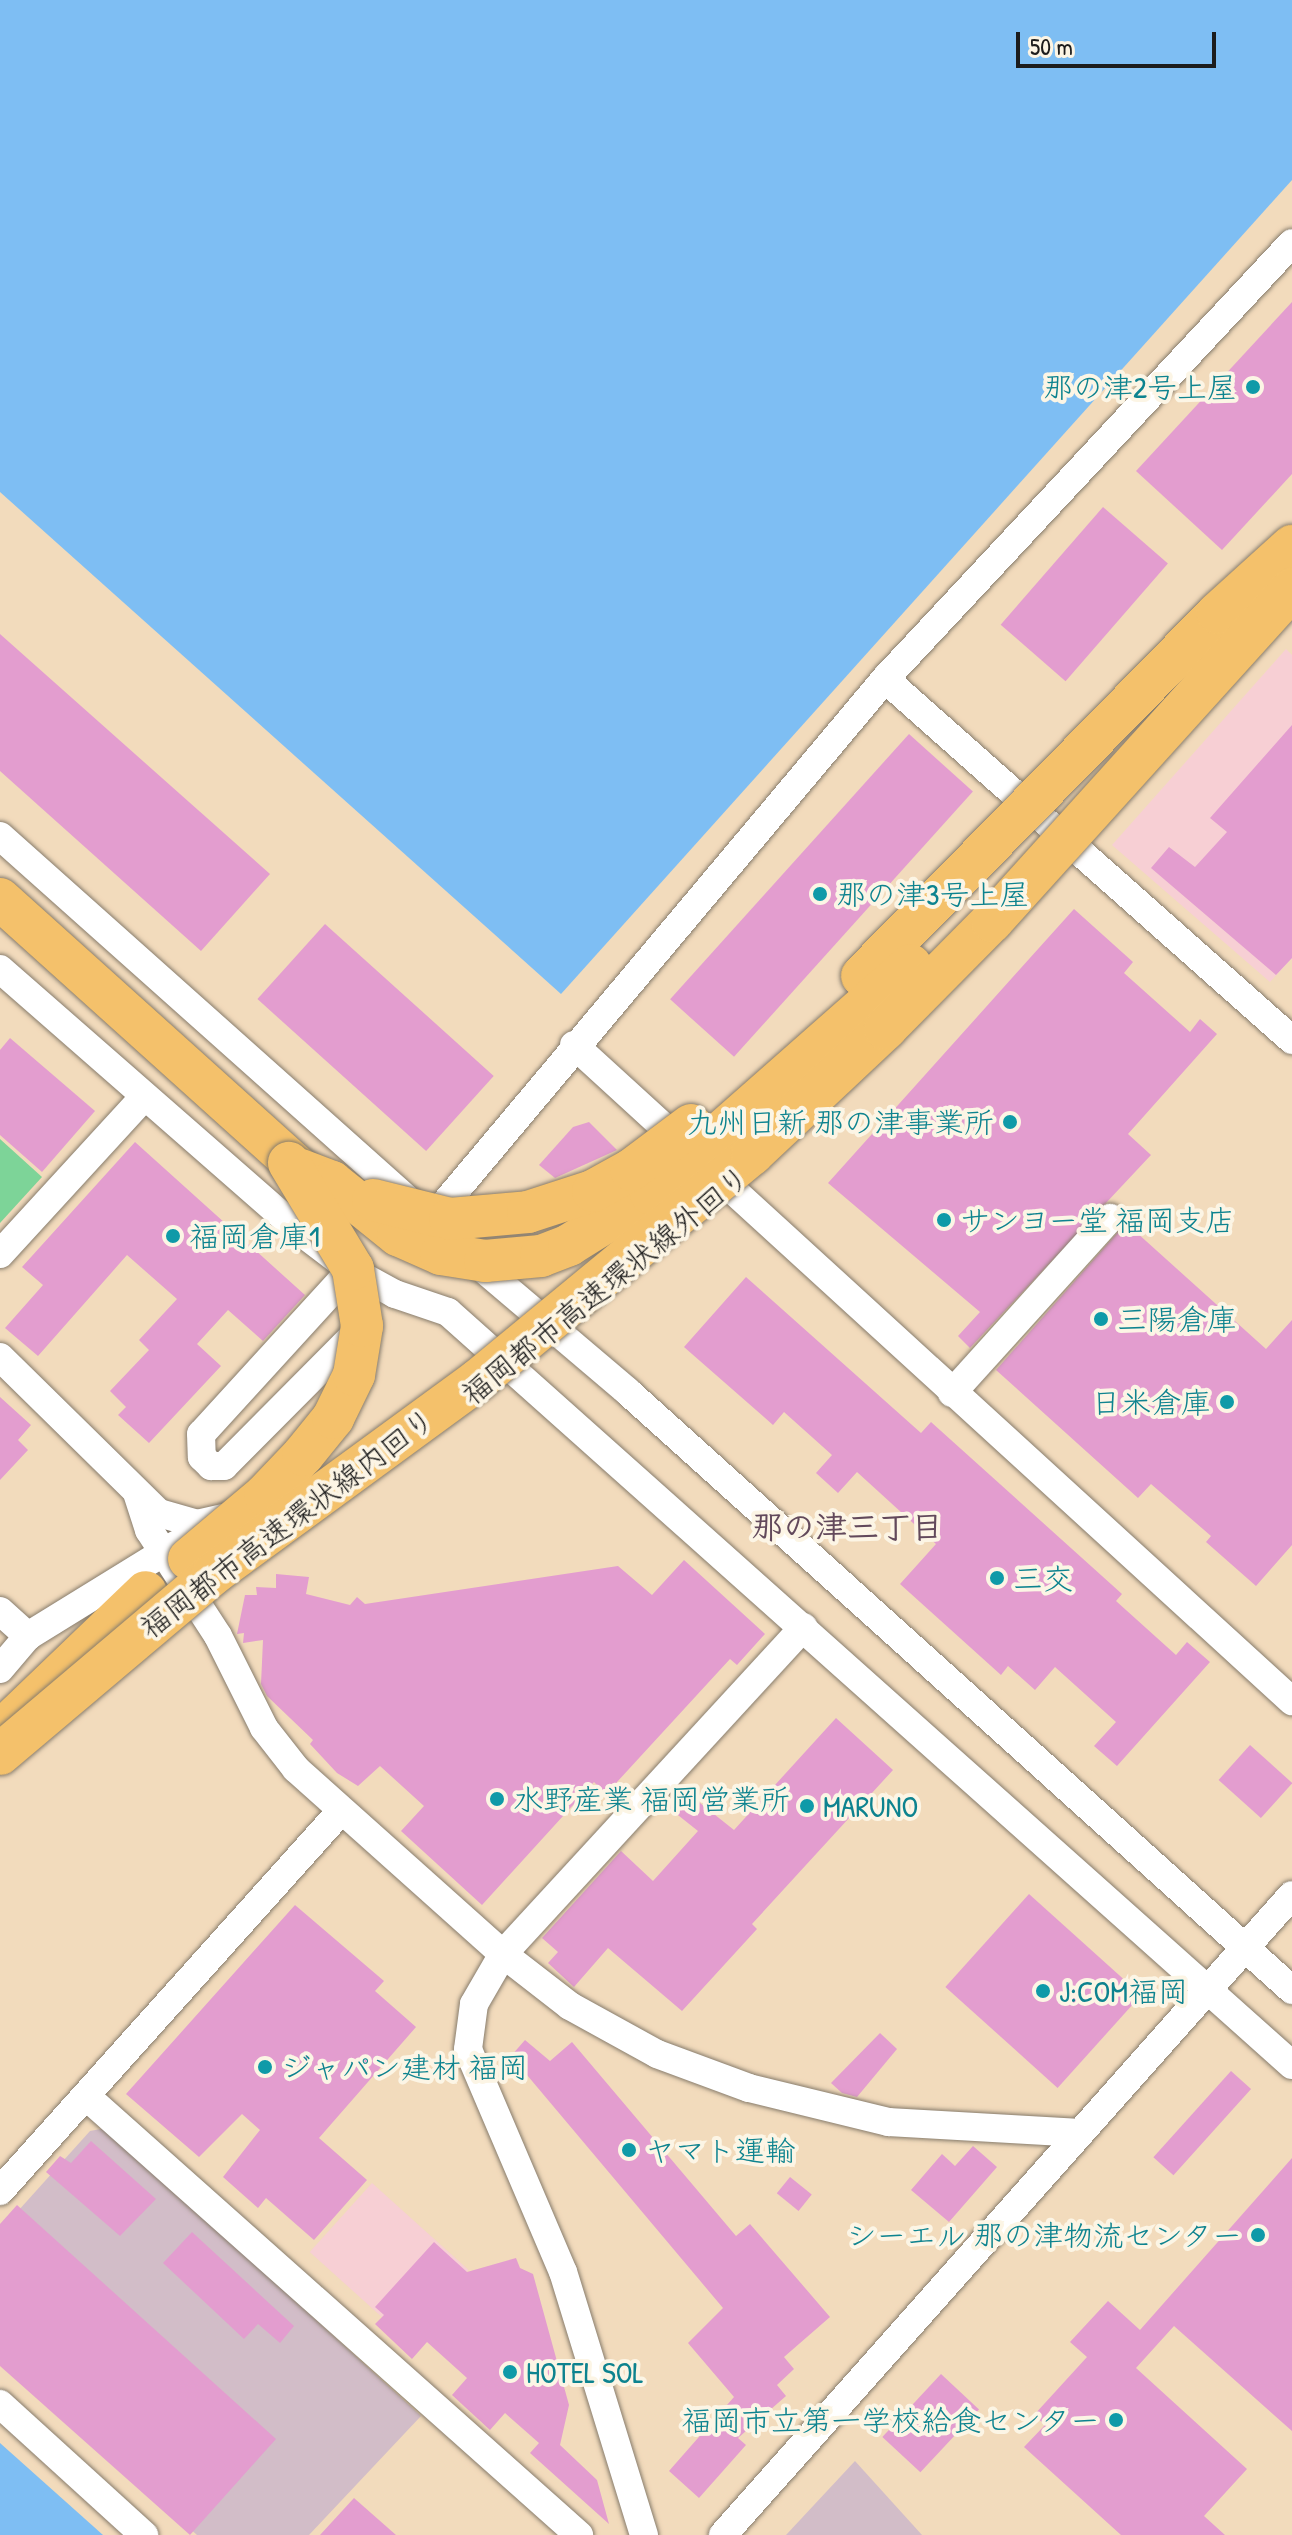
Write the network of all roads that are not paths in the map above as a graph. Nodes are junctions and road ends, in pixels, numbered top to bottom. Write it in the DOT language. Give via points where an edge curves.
graph roads {
  1 [pos="1292,243"];
  2 [pos="1292,546"];
  3 [pos="1292,564"];
  4 [pos="1292,592"];
  5 [pos="1292,605"];
  6 [pos="885,679"];
  7 [pos="1067,835"];
  8 [pos="0,836"];
  9 [pos="0,900"];
  10 [pos="0,969"];
  11 [pos="1292,1040"];
  12 [pos="574,1045"];
  13 [pos="143,1098"];
  14 [pos="291,1160"];
  15 [pos="734,1194"];
  16 [pos="1110,1218"];
  17 [pos="431,1220"];
  18 [pos="0,1254"];
  19 [pos="351,1270"];
  20 [pos="395,1294"];
  21 [pos="547,1325"];
  22 [pos="0,1357"];
  23 [pos="495,1357"];
  24 [pos="952,1393"];
  25 [pos="128,1477"];
  26 [pos="251,1512"];
  27 [pos="162,1551"];
  28 [pos="0,1611"];
  29 [pos="804,1627"];
  30 [pos="28,1636"];
  31 [pos="0,1669"];
  32 [pos="1292,1701"];
  33 [pos="0,1731"];
  34 [pos="0,1754"];
  35 [pos="0,1771"];
  36 [pos="341,1811"];
  37 [pos="1292,1895"];
  38 [pos="1245,1948"];
  39 [pos="503,1954"];
  40 [pos="1207,1990"];
  41 [pos="1292,1990"];
  42 [pos="1292,2065"];
  43 [pos="87,2097"];
  44 [pos="1080,2133"];
  45 [pos="0,2191"];
  46 [pos="0,2404"];
  47 [pos="144,2535"];
  48 [pos="579,2535"];
  49 [pos="644,2535"];
  50 [pos="723,2535"];
  1 -- 6 [label="street"];
  2 -- 14 [label="highway, bridge" via="1207,624 840,997 708,1112 631,1170 554,1206 503,1217 450,1219 386,1206"];
  3 -- 14 [label="highway, bridge" via="1232,624 1036,850 651,1194 607,1224 541,1256 458,1258 398,1235 332,1182"];
  4 -- 7 [label="street"];
  4 -- 34 [label="highway, 福岡都市高速環状線内回り, bridge" via="992,921 874,1040 700,1200 478,1380 213,1574"];
  5 -- 35 [label="highway, 福岡都市高速環状線外回り, bridge" via="944,988 806,1118 483,1387 174,1613"];
  6 -- 7 [label="street"];
  6 -- 12 [label="street"];
  7 -- 11 [label="street"];
  7 -- 15 [label="street"];
  8 -- 17 [label="street"];
  9 -- 14 [label="highway"];
  10 -- 13 [label="street"];
  12 -- 15 [label="street"];
  12 -- 17 [label="street"];
  13 -- 18 [label="street"];
  13 -- 19 [label="street"];
  14 -- 33 [label="highway, bridge" via="353,1269 362,1326 354,1375 341,1404 265,1495 148,1592"];
  15 -- 21 [label="street" via="680,1240"];
  15 -- 24 [label="street"];
  16 -- 24 [label="street"];
  17 -- 21 [label="street"];
  19 -- 20 [label="street"];
  19 -- 20 [label="street" via="201,1434 198,1447 211,1466 224,1466"];
  20 -- 23 [label="street" via="448,1312"];
  21 -- 23 [label="street"];
  21 -- 38 [label="street" via="627,1391"];
  22 -- 25 [label="street"];
  23 -- 26 [label="street" via="469,1368 346,1470"];
  23 -- 29 [label="street" via="576,1421"];
  24 -- 32 [label="street"];
  25 -- 26 [label="street" via="159,1513 197,1524"];
  25 -- 27 [label="street"];
  26 -- 27 [label="street"];
  27 -- 30 [label="street"];
  27 -- 36 [label="street" via="218,1636 264,1728 296,1769"];
  28 -- 30 [label="street"];
  29 -- 39 [label="street"];
  29 -- 40 [label="street"];
  30 -- 31 [label="street"];
  36 -- 39 [label="street"];
  36 -- 43 [label="street"];
  37 -- 38 [label="street"];
  38 -- 40 [label="street"];
  38 -- 41 [label="street"];
  39 -- 44 [label="street" via="570,2006 657,2054 749,2088 889,2122"];
  39 -- 49 [label="street" via="474,2004 468,2049 563,2272"];
  40 -- 42 [label="street"];
  40 -- 44 [label="street"];
  43 -- 45 [label="street"];
  43 -- 48 [label="street"];
  44 -- 50 [label="street"];
  46 -- 47 [label="street"];
}
